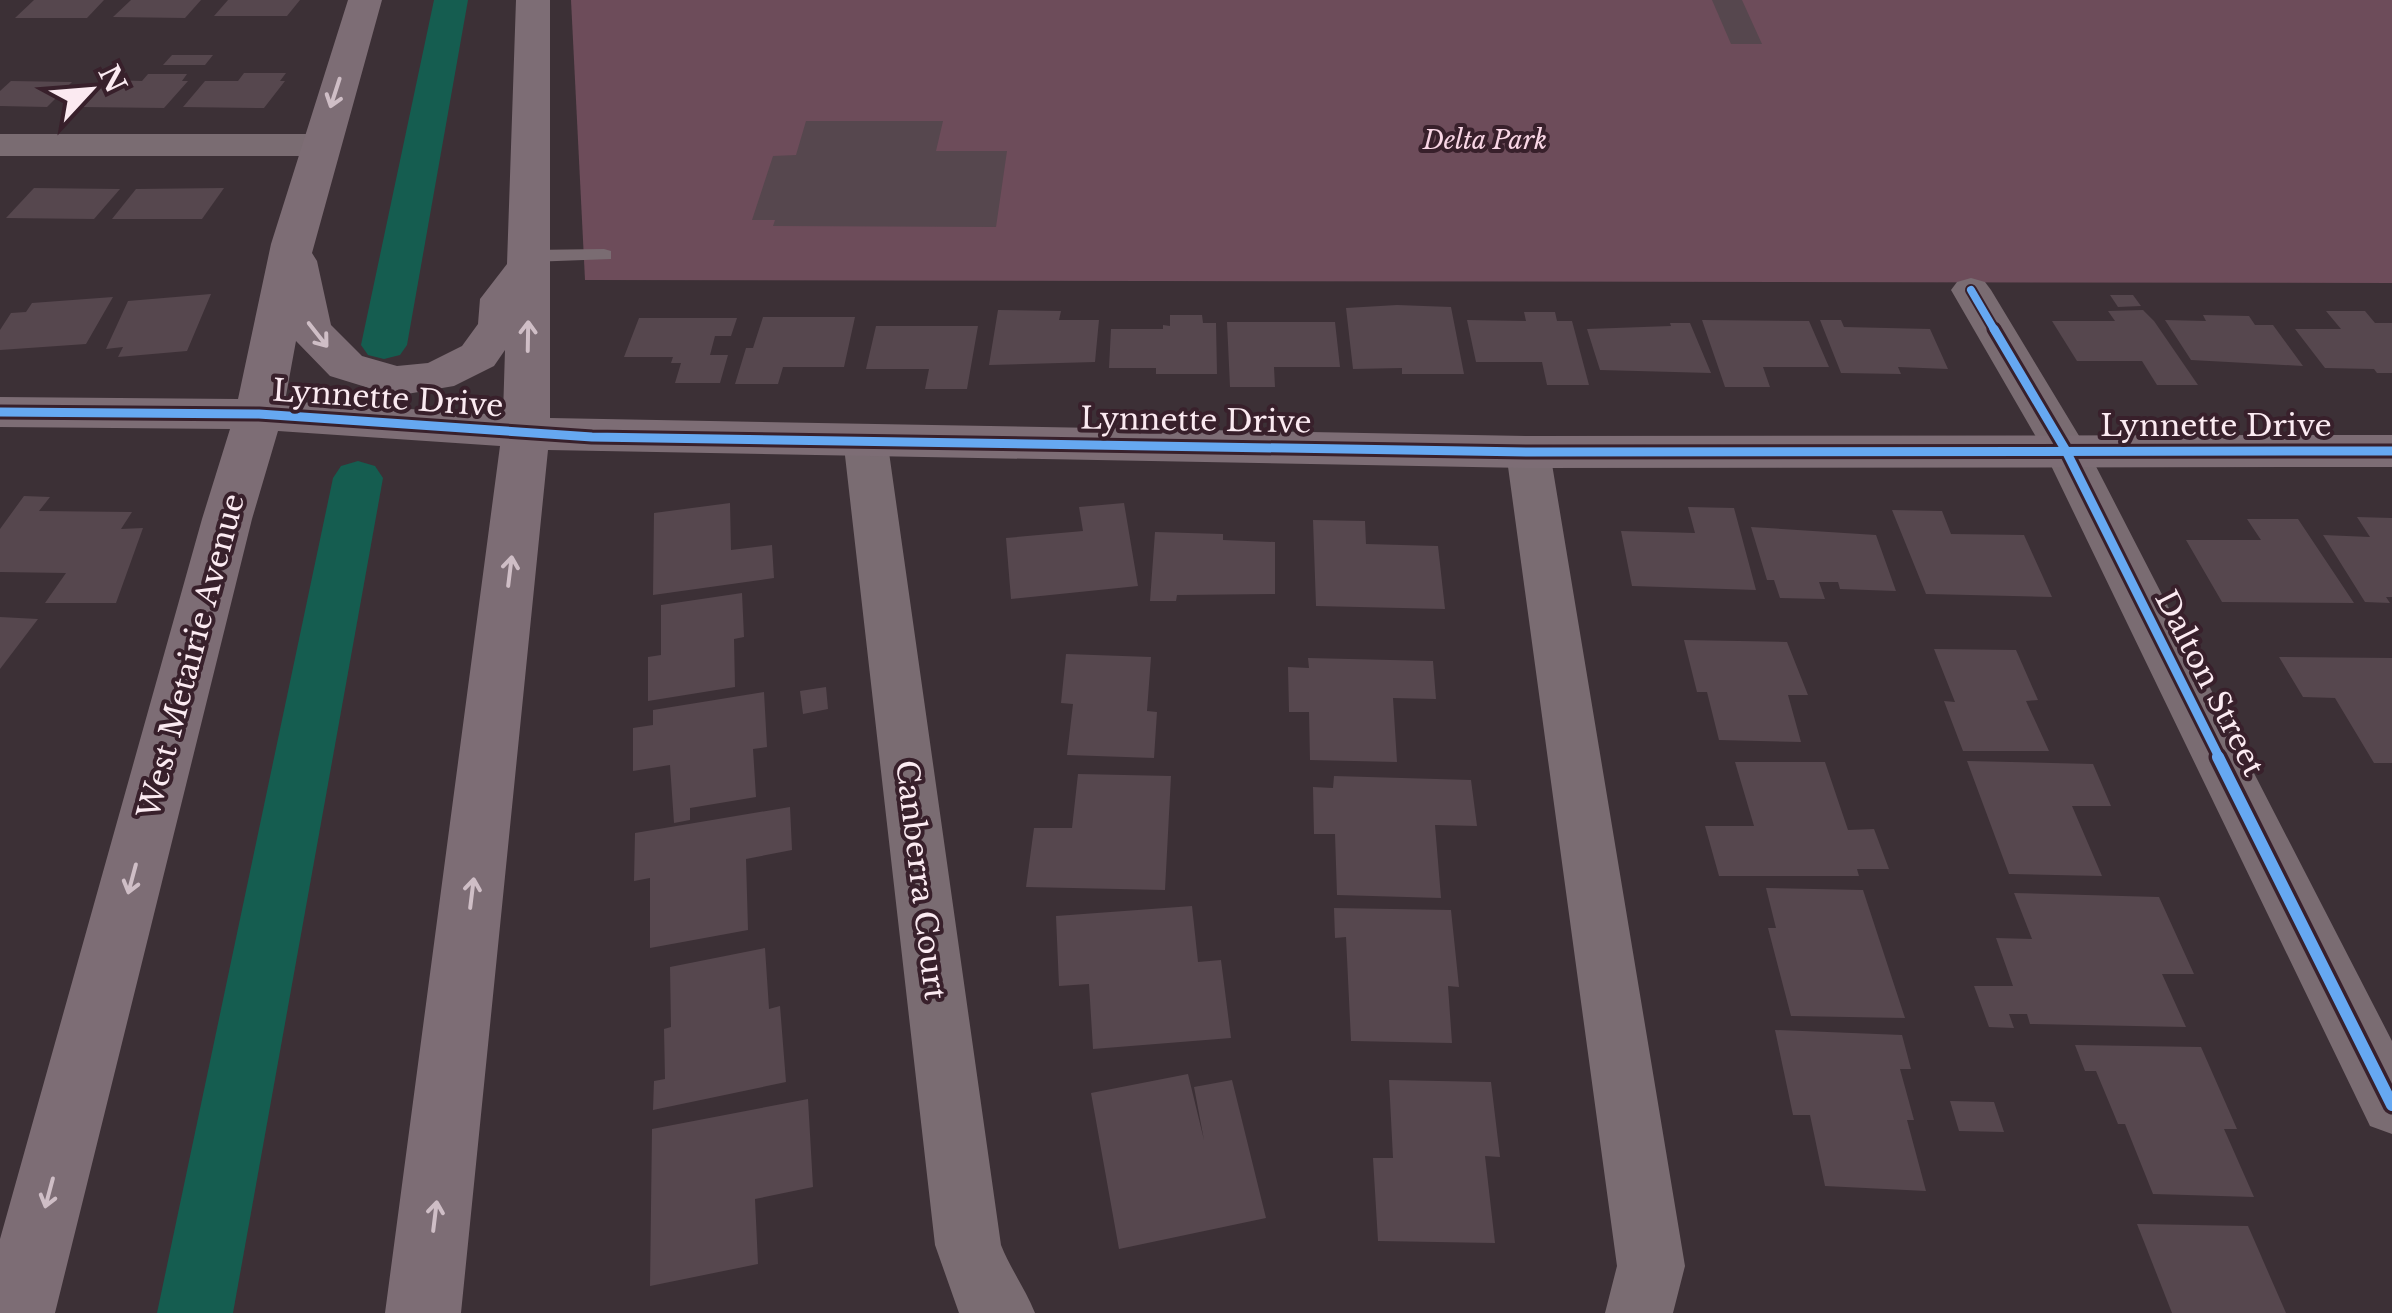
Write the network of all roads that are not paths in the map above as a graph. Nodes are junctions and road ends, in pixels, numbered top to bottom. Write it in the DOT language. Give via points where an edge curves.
graph roads {
  1 [pos="365,0"];
  2 [pos="533,0"];
  3 [pos="0,144"];
  4 [pos="319,145"];
  5 [pos="292,244"];
  6 [pos="604,255"];
  7 [pos="530,256"];
  8 [pos="1971,290"];
  9 [pos="0,412"];
  10 [pos="259,414"];
  11 [pos="526,434"];
  12 [pos="866,438"];
  13 [pos="2065,449"];
  14 [pos="2392,451"];
  15 [pos="1528,452"];
  16 [pos="2392,1105"];
  17 [pos="17,1313"];
  18 [pos="424,1313"];
  19 [pos="1000,1313"];
  20 [pos="1639,1313"];
  1 -- 4 [label="main road, West Metairie Avenue, one-way"];
  2 -- 7 [label="main road"];
  3 -- 4 [label="street"];
  4 -- 5 [label="main road, West Metairie Avenue"];
  5 -- 7 [label="main road, one-way" via="309,329 346,366 395,381 438,376 478,356 500,324 502,298"];
  5 -- 10 [label="main road, West Metairie Avenue"];
  6 -- 7 [label="lane"];
  11 -- 7 [label="main road, one-way"];
  8 -- 13 [label="street, Dalton Street"];
  9 -- 10 [label="main road, Lynnette Drive"];
  10 -- 11 [label="main road, Lynnette Drive"];
  10 -- 17 [label="main road, West Metairie Avenue, one-way"];
  11 -- 12 [label="main road, Lynnette Drive"];
  18 -- 11 [label="main road, one-way"];
  12 -- 15 [label="main road, Lynnette Drive"];
  12 -- 19 [label="street, Canberra Court" via="968,1245 987,1299"];
  13 -- 14 [label="main road, Lynnette Drive"];
  13 -- 15 [label="main road, Lynnette Drive"];
  13 -- 16 [label="street, Dalton Street"];
  15 -- 20 [label="street" via="1651,1266"];
}
